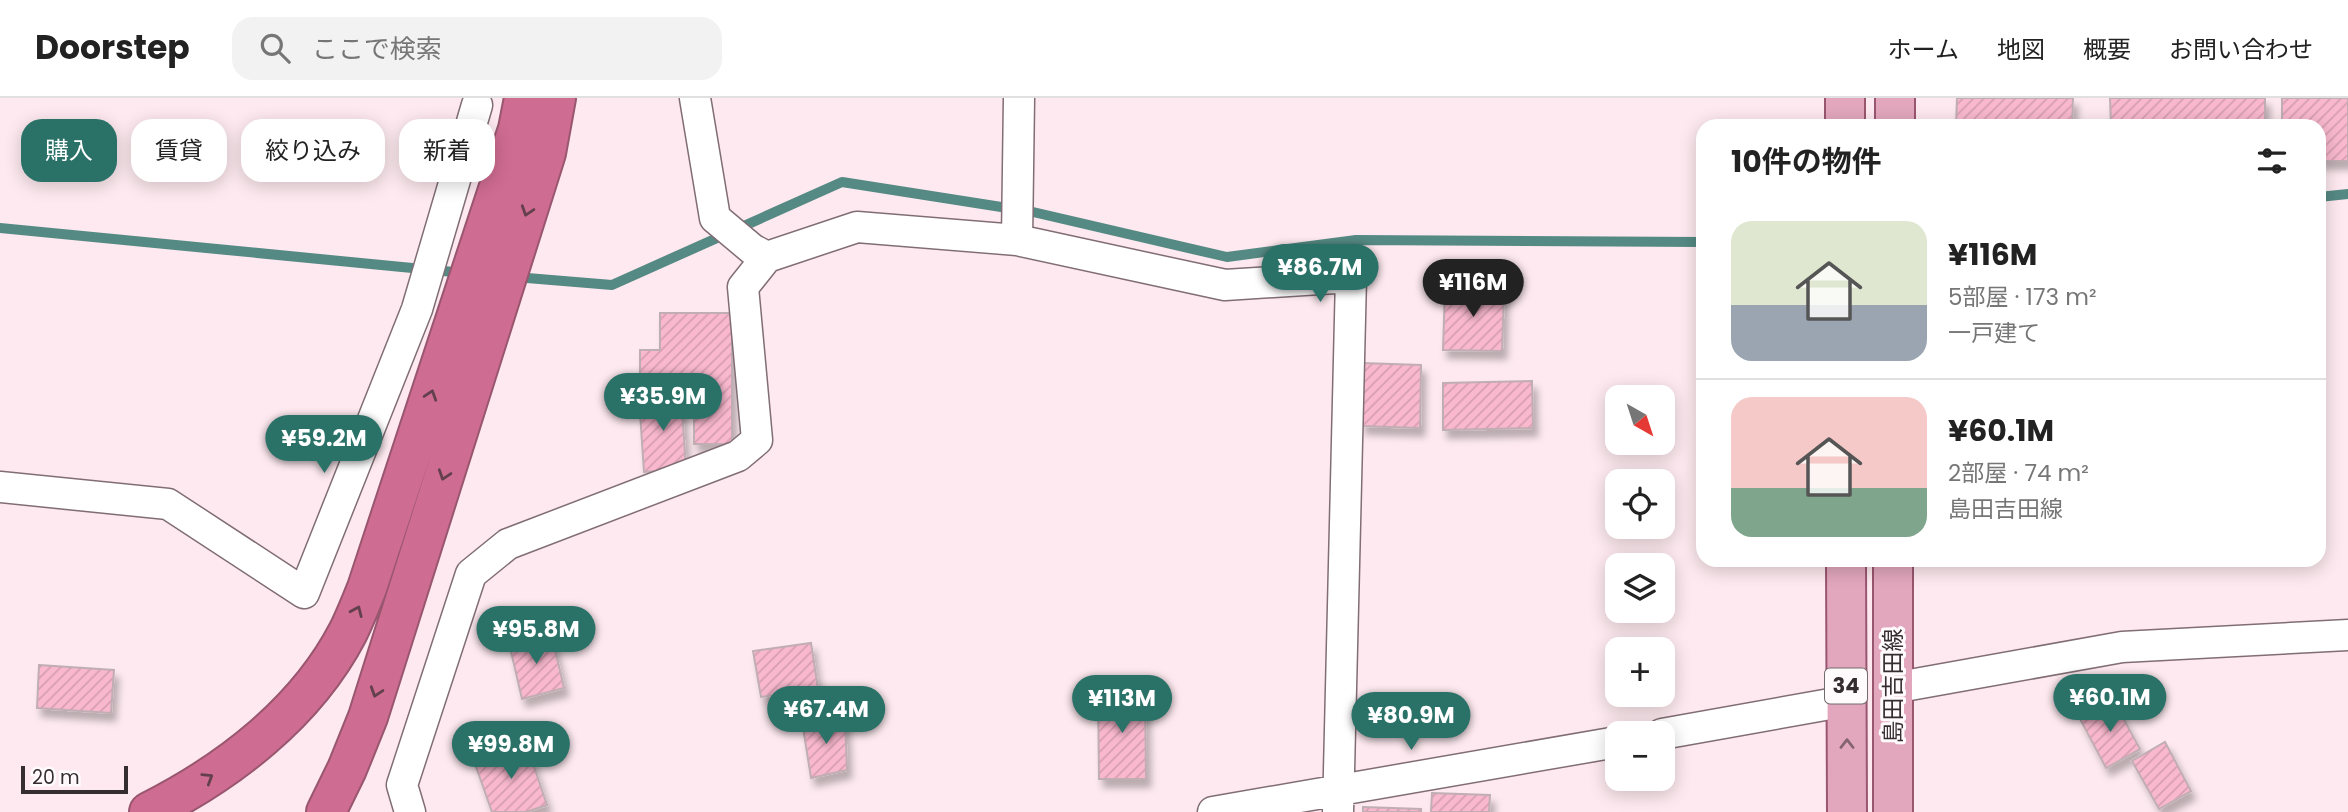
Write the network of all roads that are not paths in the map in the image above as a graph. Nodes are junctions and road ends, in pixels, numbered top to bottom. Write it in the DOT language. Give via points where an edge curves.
graph roads {
  1 [pos="524,98"];
  2 [pos="556,98"];
  3 [pos="695,98"];
  4 [pos="1019,98"];
  5 [pos="1845,98"];
  6 [pos="1895,98"];
  7 [pos="477,105"];
  8 [pos="1845,119"];
  9 [pos="1895,119"];
  10 [pos="1017,240"];
  11 [pos="760,253"];
  12 [pos="0,487"];
  13 [pos="1846,567"];
  14 [pos="1893,567"];
  15 [pos="2348,635"];
  16 [pos="1893,688"];
  17 [pos="1847,701"];
  18 [pos="1675,732"];
  19 [pos="1605,744"];
  20 [pos="1338,801"];
  21 [pos="149,812"];
  22 [pos="326,812"];
  23 [pos="410,812"];
  24 [pos="1213,812"];
  25 [pos="1847,812"];
  26 [pos="1893,812"];
  21 -- 1 [label="highway, one-way" via="219,771 258,741 321,674 347,633 367,588 518,129"];
  2 -- 22 [label="highway, one-way" via="546,153 368,717"];
  3 -- 11 [label="street" via="715,218"];
  4 -- 10 [label="street"];
  5 -- 8 [label="main road"];
  6 -- 9 [label="main road"];
  7 -- 12 [label="street" via="416,309 304,593 168,504"];
  10 -- 11 [label="street" via="857,227"];
  10 -- 20 [label="street" via="1225,285 1351,277"];
  11 -- 23 [label="street" via="743,287 757,440 738,457 508,544 471,574 402,785"];
  13 -- 17 [label="main road, 島田吉田線 / 34"];
  14 -- 16 [label="main road, 島田吉田線 / 34"];
  15 -- 16 [label="street" via="2122,647"];
  16 -- 26 [label="main road, 島田吉田線 / 34"];
  17 -- 18 [label="street"];
  25 -- 17 [label="main road, 島田吉田線 / 34, one-way"];
  19 -- 20 [label="street"];
  20 -- 24 [label="street"];
}
